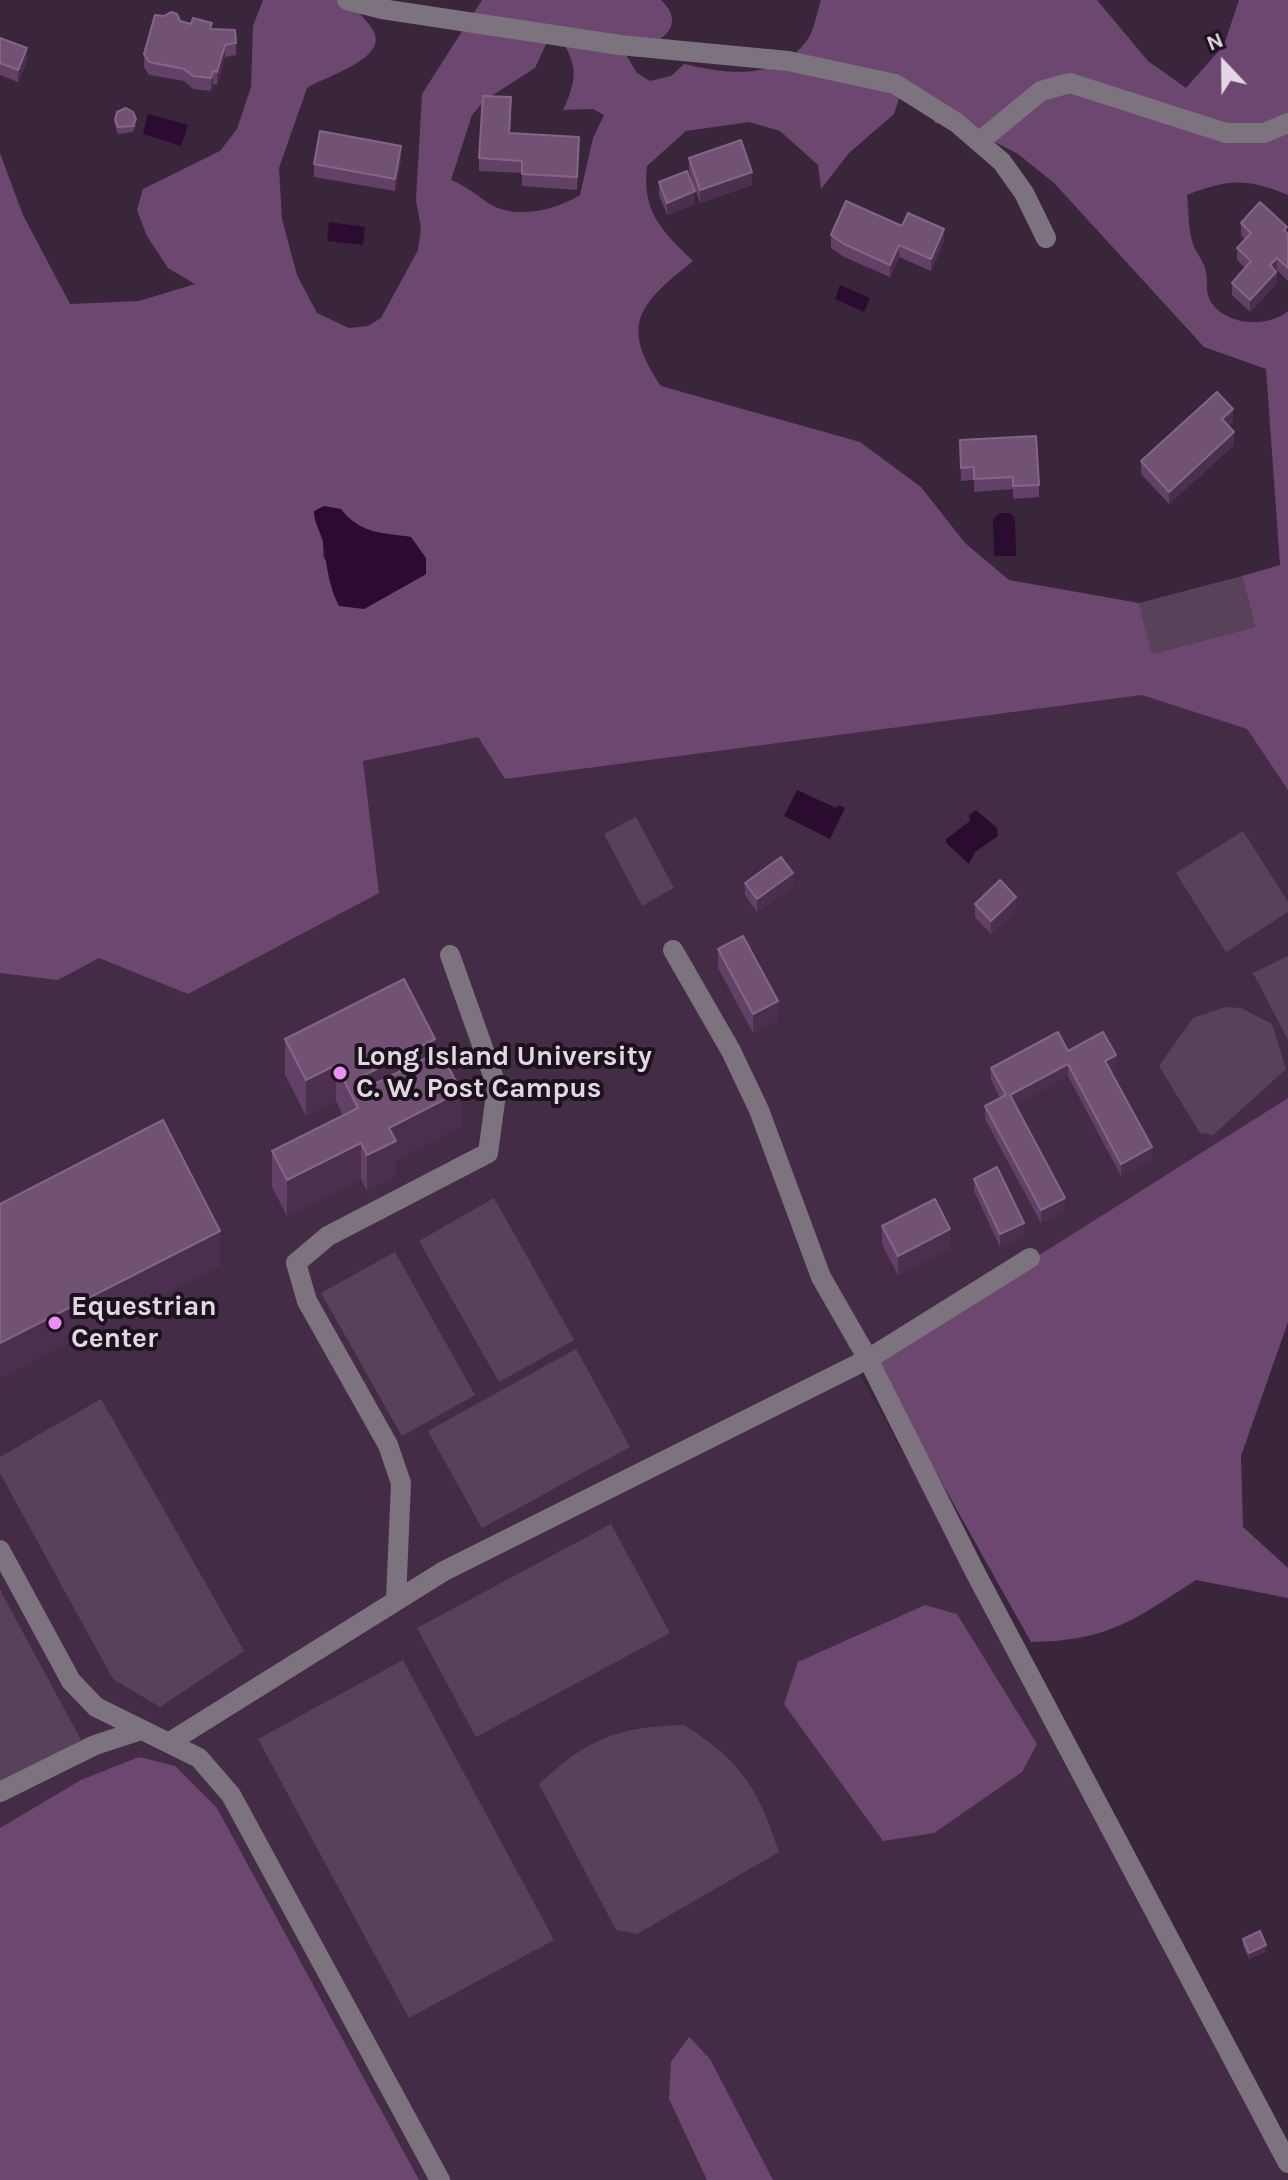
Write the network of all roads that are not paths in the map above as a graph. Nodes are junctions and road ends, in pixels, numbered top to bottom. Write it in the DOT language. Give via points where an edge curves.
graph roads {
  1 [pos="347,0"];
  2 [pos="1288,123"];
  3 [pos="979,142"];
  4 [pos="1046,238"];
  5 [pos="673,950"];
  6 [pos="450,955"];
  7 [pos="1030,1258"];
  8 [pos="868,1359"];
  9 [pos="0,1550"];
  10 [pos="396,1600"];
  11 [pos="141,1730"];
  12 [pos="170,1742"];
  13 [pos="0,1792"];
  14 [pos="1288,2163"];
  15 [pos="440,2180"];
  1 -- 3 [label="street" via="620,45 788,61 864,75 925,100"];
  2 -- 3 [label="street" via="1264,133 1226,133 1070,83 1041,91"];
  3 -- 4 [label="street" via="1002,162 1024,193"];
  5 -- 8 [label="street" via="731,1051 759,1110 821,1277"];
  6 -- 10 [label="street" via="497,1087 488,1153 328,1236 296,1263 307,1301 388,1445 401,1483"];
  7 -- 8 [label="street"];
  8 -- 10 [label="street" via="444,1571"];
  8 -- 14 [label="street" via="982,1586"];
  9 -- 11 [label="street" via="71,1681 96,1707"];
  10 -- 12 [label="street"];
  11 -- 12 [label="street"];
  11 -- 13 [label="street" via="95,1745"];
  12 -- 15 [label="street" via="199,1758 231,1795"];
}
